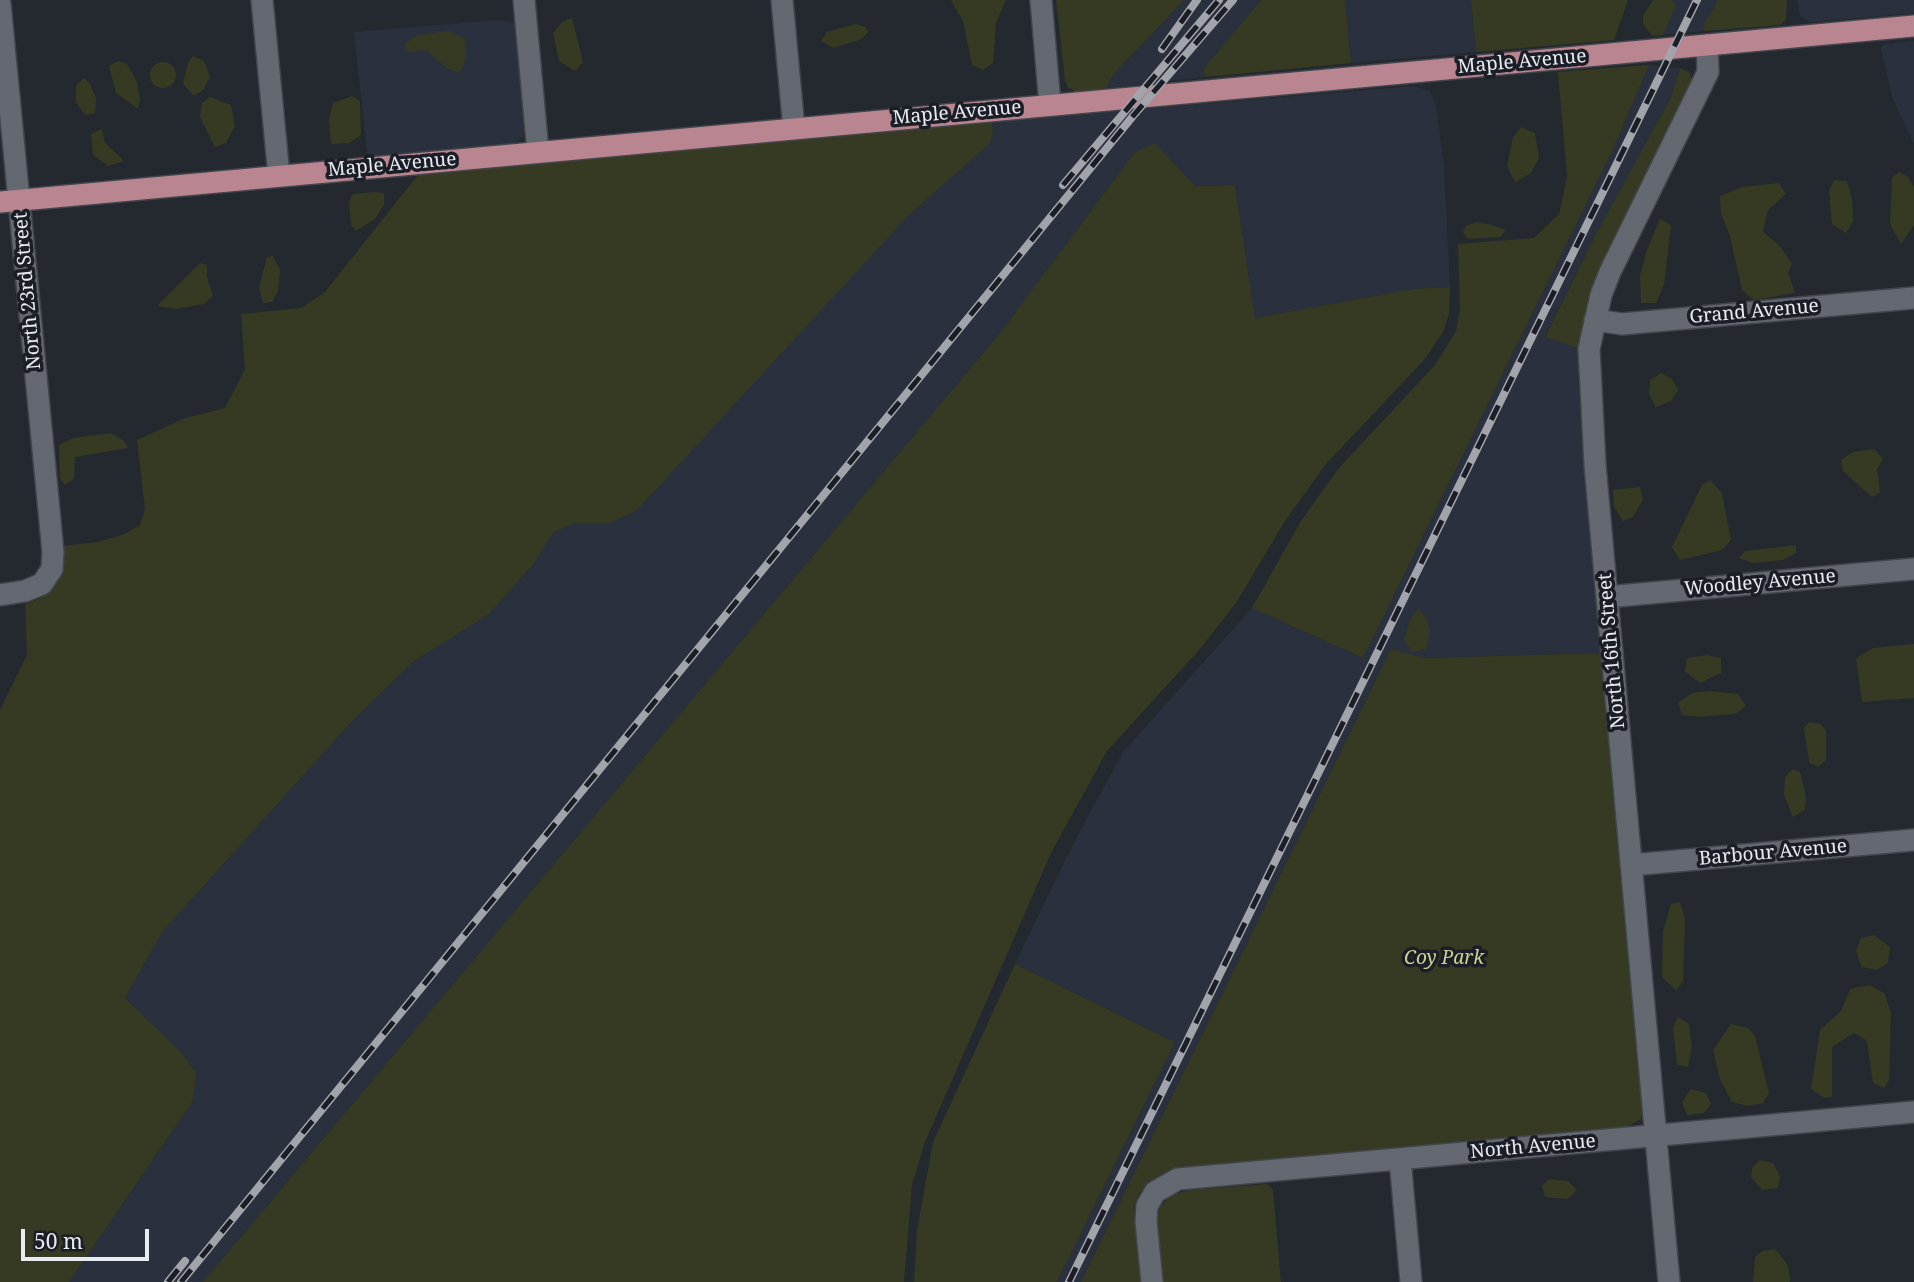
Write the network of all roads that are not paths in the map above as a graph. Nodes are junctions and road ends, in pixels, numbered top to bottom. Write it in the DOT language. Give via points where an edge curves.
graph roads {
  1 [pos="262,0"];
  2 [pos="524,0"];
  3 [pos="782,0"];
  4 [pos="1041,0"];
  5 [pos="0,4"];
  6 [pos="1914,26"];
  7 [pos="1707,45"];
  8 [pos="1051,105"];
  9 [pos="793,128"];
  10 [pos="538,152"];
  11 [pos="279,176"];
  12 [pos="10,201"];
  13 [pos="1914,298"];
  14 [pos="1595,320"];
  15 [pos="1914,569"];
  16 [pos="0,595"];
  17 [pos="1607,597"];
  18 [pos="1914,840"];
  19 [pos="1631,865"];
  20 [pos="1914,1116"];
  21 [pos="1656,1136"];
  22 [pos="1400,1159"];
  23 [pos="1152,1282"];
  24 [pos="1411,1282"];
  25 [pos="1669,1282"];
  1 -- 11 [label="street"];
  2 -- 10 [label="street"];
  3 -- 9 [label="street"];
  4 -- 8 [label="street"];
  5 -- 12 [label="street, North 23rd Street"];
  6 -- 7 [label="main road, Maple Avenue"];
  7 -- 8 [label="main road, Maple Avenue"];
  7 -- 14 [label="street, North 16th Street" via="1708,72 1701,91 1610,272"];
  8 -- 9 [label="main road, Maple Avenue"];
  9 -- 10 [label="main road, Maple Avenue"];
  10 -- 11 [label="main road, Maple Avenue"];
  11 -- 12 [label="main road, Maple Avenue"];
  12 -- 16 [label="street, North 23rd Street" via="53,552 49,577 35,589"];
  13 -- 14 [label="street, Grand Avenue" via="1622,324"];
  14 -- 17 [label="street, North 16th Street" via="1589,379"];
  15 -- 17 [label="street, Woodley Avenue"];
  17 -- 19 [label="street, North 16th Street"];
  18 -- 19 [label="street, Barbour Avenue"];
  19 -- 21 [label="street, North 16th Street"];
  20 -- 21 [label="street, North Avenue"];
  21 -- 22 [label="street, North Avenue"];
  21 -- 25 [label="street, North 16th Street"];
  22 -- 23 [label="street, North Avenue" via="1178,1179 1155,1192 1147,1206"];
  22 -- 24 [label="street"];
}
